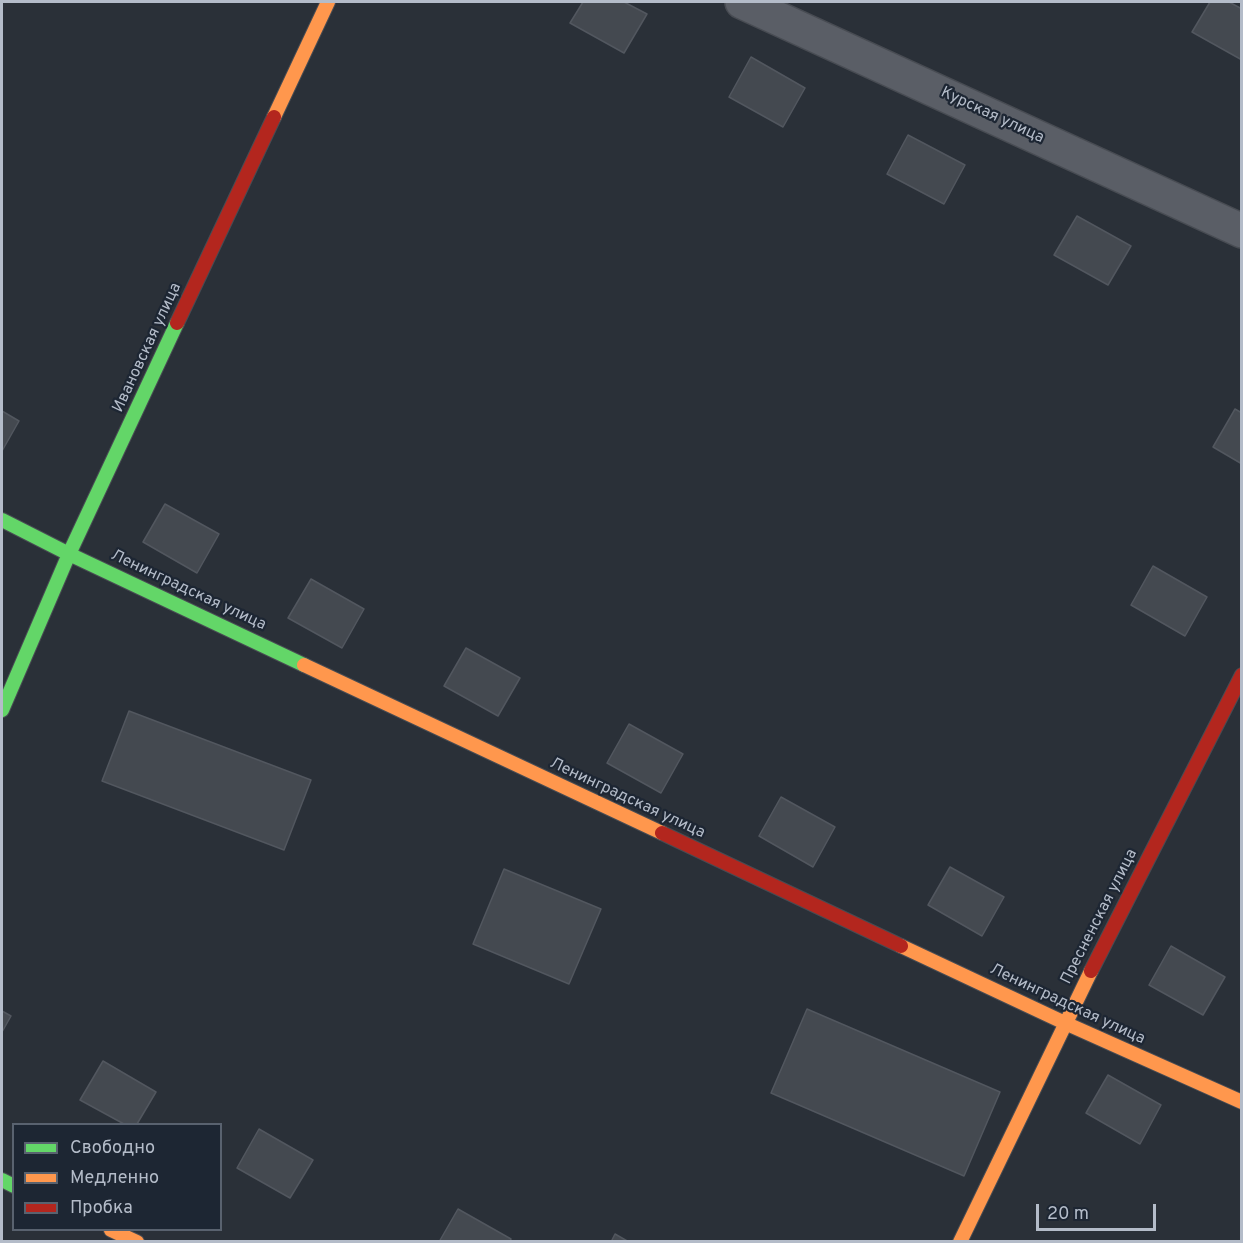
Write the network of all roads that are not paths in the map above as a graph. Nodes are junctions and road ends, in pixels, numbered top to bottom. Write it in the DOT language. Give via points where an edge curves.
graph roads {
  1 [pos="328,2"];
  2 [pos="742,2"];
  3 [pos="1242,231"];
  4 [pos="2,520"];
  5 [pos="69,554"];
  6 [pos="1242,675"];
  7 [pos="2,710"];
  8 [pos="1065,1023"];
  9 [pos="1242,1102"];
  10 [pos="113,1231"];
  11 [pos="137,1242"];
  12 [pos="960,1242"];
  1 -- 5 [label="street, Ивановская улица"];
  2 -- 3 [label="street, Курская улица"];
  4 -- 5 [label="street, Ленинградская улица"];
  5 -- 7 [label="street, Ивановская улица"];
  5 -- 8 [label="street, Ленинградская улица"];
  6 -- 8 [label="street, Пресненская улица"];
  8 -- 9 [label="street, Ленинградская улица"];
  8 -- 12 [label="street, Пресненская улица"];
  10 -- 11 [label="street"];
}
